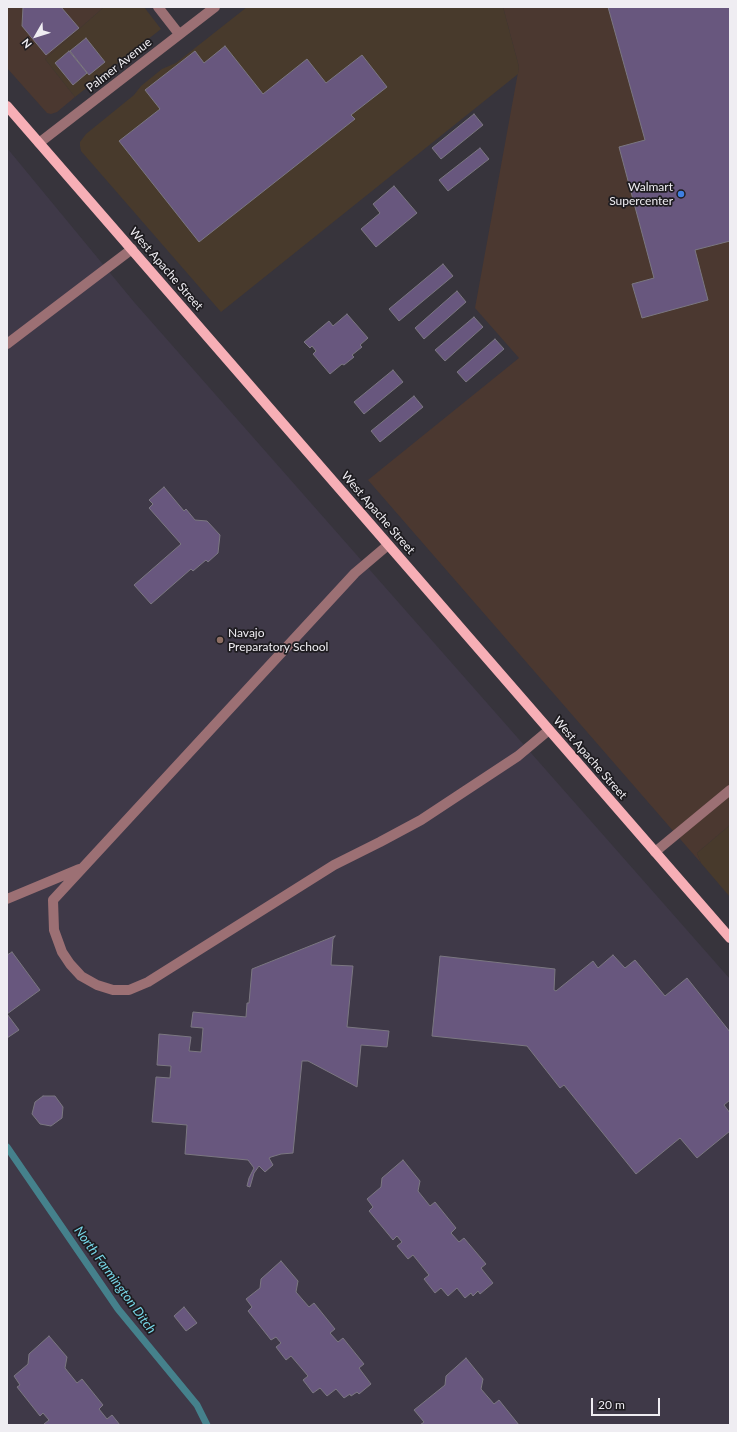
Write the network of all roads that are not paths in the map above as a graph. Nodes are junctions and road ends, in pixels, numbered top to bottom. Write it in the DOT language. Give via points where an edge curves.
graph roads {
  1 [pos="158,7"];
  2 [pos="214,7"];
  3 [pos="180,34"];
  4 [pos="7,106"];
  5 [pos="39,143"];
  6 [pos="132,249"];
  7 [pos="7,344"];
  8 [pos="388,545"];
  9 [pos="549,730"];
  10 [pos="730,790"];
  11 [pos="655,852"];
  12 [pos="83,867"];
  13 [pos="7,899"];
  14 [pos="730,938"];
  1 -- 3 [label="street"];
  2 -- 3 [label="street, Palmer Avenue"];
  3 -- 5 [label="street, Palmer Avenue"];
  4 -- 5 [label="main road, West Apache Street"];
  5 -- 6 [label="main road, West Apache Street"];
  6 -- 7 [label="street"];
  6 -- 8 [label="main road, West Apache Street"];
  8 -- 9 [label="main road, West Apache Street"];
  8 -- 12 [label="street" via="355,573"];
  9 -- 11 [label="main road, West Apache Street"];
  9 -- 12 [label="street" via="518,756 421,820 334,865 148,982 130,990 113,990 86,979 62,952 54,930 53,900"];
  10 -- 11 [label="street"];
  11 -- 14 [label="main road, West Apache Street"];
  12 -- 13 [label="street"];
}
